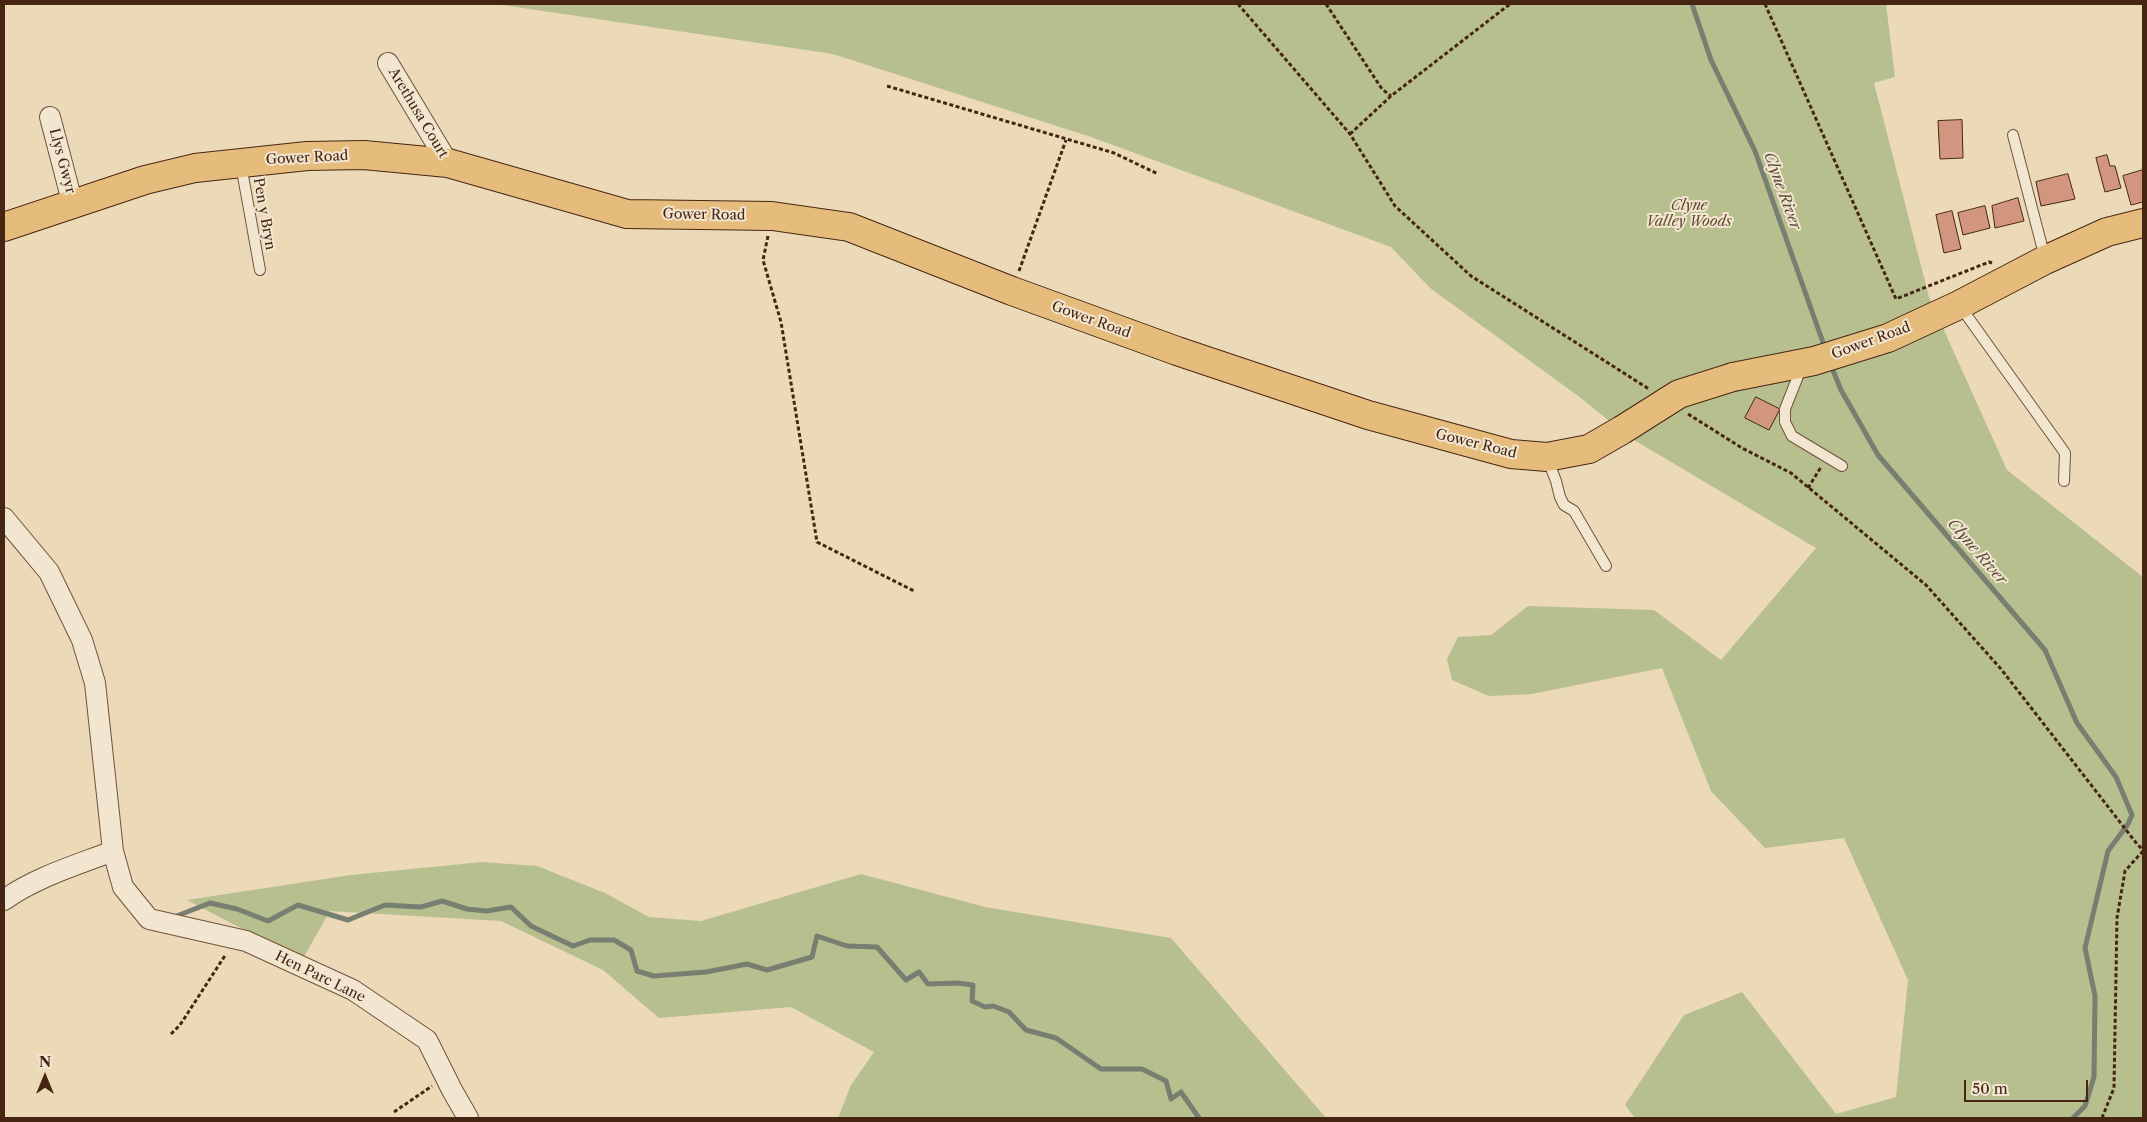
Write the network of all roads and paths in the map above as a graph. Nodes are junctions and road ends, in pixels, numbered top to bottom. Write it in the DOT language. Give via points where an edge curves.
graph roads {
  1 [pos="1326,4"];
  2 [pos="1510,4"];
  3 [pos="1765,4"];
  4 [pos="388,63"];
  5 [pos="887,86"];
  6 [pos="1391,96"];
  7 [pos="50,117"];
  8 [pos="1350,134"];
  9 [pos="2013,135"];
  10 [pos="1066,140"];
  11 [pos="241,162"];
  12 [pos="448,163"];
  13 [pos="1158,174"];
  14 [pos="73,205"];
  15 [pos="772,216"];
  16 [pos="2143,224"];
  17 [pos="4,227"];
  18 [pos="2045,260"];
  19 [pos="260,270"];
  20 [pos="2019,275"];
  21 [pos="1012,291"];
  22 [pos="1959,305"];
  23 [pos="1814,361"];
  24 [pos="1547,457"];
  25 [pos="1828,457"];
  26 [pos="1842,466"];
  27 [pos="2064,481"];
  28 [pos="1808,488"];
  29 [pos="4,518"];
  30 [pos="1606,566"];
  31 [pos="914,591"];
  32 [pos="2113,812"];
  33 [pos="2143,850"];
  34 [pos="113,851"];
  35 [pos="4,900"];
  36 [pos="236,939"];
  37 [pos="171,1034"];
  38 [pos="445,1077"];
  39 [pos="394,1112"];
  40 [pos="468,1118"];
  41 [pos="2102,1118"];
  1 -- 6 [label="path" via="1382,90"];
  2 -- 6 [label="path"];
  3 -- 20 [label="path" via="1896,299 1989,262"];
  4 -- 12 [label="street, Arethusa Court"];
  5 -- 10 [label="path"];
  6 -- 8 [label="path"];
  7 -- 14 [label="street, Llys Gwyr"];
  9 -- 18 [label="lane"];
  10 -- 13 [label="path" via="1114,153"];
  10 -- 21 [label="path"];
  11 -- 12 [label="main road, Gower Road" via="364,155"];
  11 -- 14 [label="main road, Gower Road" via="195,168 145,180"];
  11 -- 19 [label="lane, Pen y Bryn"];
  12 -- 15 [label="main road, Gower Road" via="627,214"];
  14 -- 17 [label="main road, Gower Road"];
  15 -- 21 [label="main road, Gower Road" via="849,227"];
  15 -- 31 [label="path" via="763,260 781,322 817,542"];
  16 -- 18 [label="main road, Gower Road" via="2107,232"];
  18 -- 20 [label="main road, Gower Road"];
  20 -- 22 [label="main road, Gower Road"];
  21 -- 24 [label="main road, Gower Road" via="1368,415 1511,454"];
  22 -- 23 [label="main road, Gower Road" via="1888,338"];
  22 -- 27 [label="lane" via="2066,453"];
  23 -- 24 [label="main road, Gower Road, bridge" via="1733,377 1679,394 1589,449"];
  23 -- 25 [label="lane" via="1800,371 1785,409 1785,422 1792,436"];
  24 -- 30 [label="lane" via="1564,505 1574,511"];
  25 -- 26 [label="lane"];
  25 -- 28 [label="path"];
  29 -- 34 [label="street" via="49,572 82,640 95,683"];
  32 -- 33 [label="path"];
  33 -- 41 [label="path" via="2125,871 2117,918 2114,1088"];
  34 -- 35 [label="street" via="43,878"];
  34 -- 36 [label="street, Hen Parc Lane" via="122,887 149,919"];
  36 -- 37 [label="path"];
  36 -- 38 [label="street, Hen Parc Lane" via="353,990 427,1040"];
  38 -- 39 [label="path"];
  38 -- 40 [label="street, Hen Parc Lane"];
}
